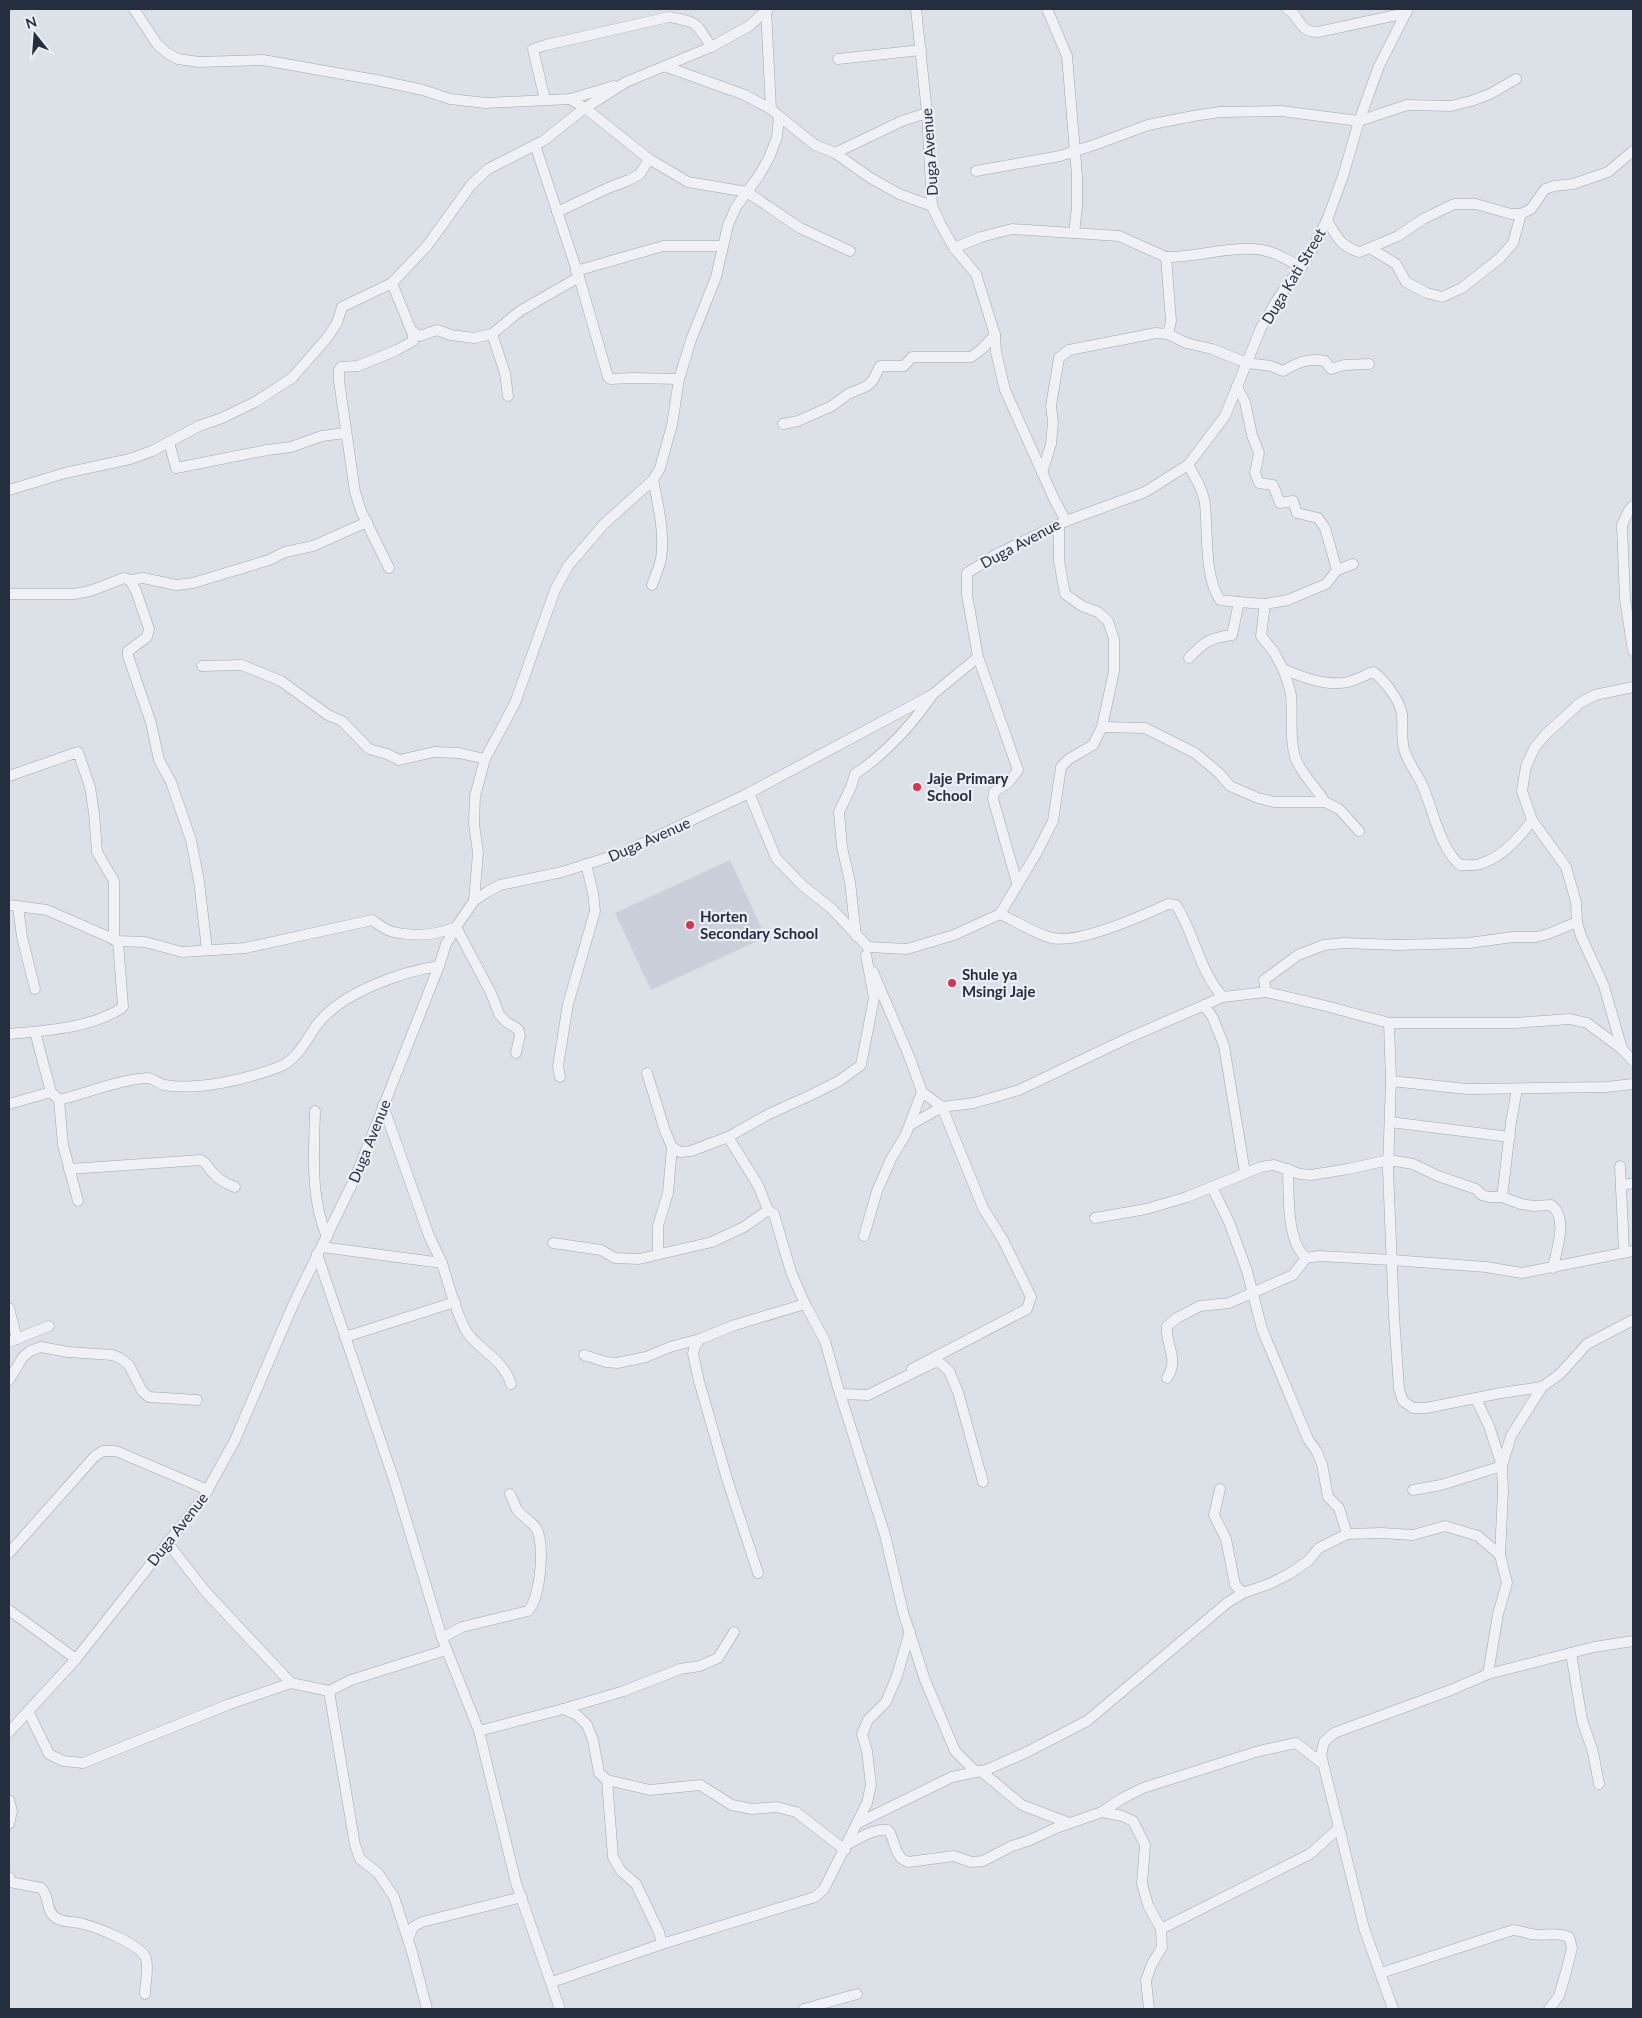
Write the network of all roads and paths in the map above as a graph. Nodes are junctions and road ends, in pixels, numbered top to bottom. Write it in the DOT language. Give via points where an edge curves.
graph roads {
  1 [pos="134,9"];
  2 [pos="767,9"];
  3 [pos="916,9"];
  4 [pos="1047,9"];
  5 [pos="1287,9"];
  6 [pos="1407,11"];
  7 [pos="711,47"];
  8 [pos="921,50"];
  9 [pos="838,59"];
  10 [pos="664,66"];
  11 [pos="1516,79"];
  12 [pos="626,82"];
  13 [pos="570,98"];
  14 [pos="545,100"];
  15 [pos="585,108"];
  16 [pos="771,108"];
  17 [pos="927,113"];
  18 [pos="779,116"];
  19 [pos="1359,121"];
  20 [pos="535,145"];
  21 [pos="1073,150"];
  22 [pos="1633,151"];
  23 [pos="835,153"];
  24 [pos="649,159"];
  25 [pos="976,171"];
  26 [pos="747,192"];
  27 [pos="932,206"];
  28 [pos="557,212"];
  29 [pos="1521,214"];
  30 [pos="1327,220"];
  31 [pos="1074,232"];
  32 [pos="723,246"];
  33 [pos="954,248"];
  34 [pos="1370,248"];
  35 [pos="850,251"];
  36 [pos="1166,257"];
  37 [pos="1302,267"];
  38 [pos="578,274"];
  39 [pos="392,283"];
  40 [pos="412,331"];
  41 [pos="492,334"];
  42 [pos="1168,334"];
  43 [pos="995,335"];
  44 [pos="1247,363"];
  45 [pos="1369,364"];
  46 [pos="679,379"];
  47 [pos="1237,387"];
  48 [pos="508,396"];
  49 [pos="783,424"];
  50 [pos="346,433"];
  51 [pos="169,442"];
  52 [pos="1188,465"];
  53 [pos="1042,472"];
  54 [pos="653,480"];
  55 [pos="9,490"];
  56 [pos="1633,506"];
  57 [pos="368,522"];
  58 [pos="1062,523"];
  59 [pos="1353,564"];
  60 [pos="389,568"];
  61 [pos="1337,570"];
  62 [pos="130,580"];
  63 [pos="652,585"];
  64 [pos="9,594"];
  65 [pos="1239,602"];
  66 [pos="1265,604"];
  67 [pos="1633,651"];
  68 [pos="978,657"];
  69 [pos="1188,658"];
  70 [pos="202,666"];
  71 [pos="1284,669"];
  72 [pos="1633,687"];
  73 [pos="932,695"];
  74 [pos="1102,728"];
  75 [pos="485,759"];
  76 [pos="9,776"];
  77 [pos="749,793"];
  78 [pos="1325,802"];
  79 [pos="1532,820"];
  80 [pos="1359,831"];
  81 [pos="586,864"];
  82 [pos="1018,883"];
  83 [pos="474,901"];
  84 [pos="13,906"];
  85 [pos="1000,914"];
  86 [pos="1577,922"];
  87 [pos="456,928"];
  88 [pos="856,936"];
  89 [pos="116,940"];
  90 [pos="207,950"];
  91 [pos="867,951"];
  92 [pos="439,966"];
  93 [pos="35,989"];
  94 [pos="1266,992"];
  95 [pos="1223,997"];
  96 [pos="1204,1005"];
  97 [pos="1389,1023"];
  98 [pos="35,1032"];
  99 [pos="9,1034"];
  100 [pos="1622,1049"];
  101 [pos="516,1053"];
  102 [pos="1633,1061"];
  103 [pos="647,1073"];
  104 [pos="560,1077"];
  105 [pos="1391,1081"];
  106 [pos="1633,1084"];
  107 [pos="1517,1089"];
  108 [pos="51,1092"];
  109 [pos="922,1092"];
  110 [pos="59,1100"];
  111 [pos="9,1104"];
  112 [pos="383,1105"];
  113 [pos="942,1106"];
  114 [pos="315,1112"];
  115 [pos="1390,1122"];
  116 [pos="910,1124"];
  117 [pos="728,1137"];
  118 [pos="1510,1137"];
  119 [pos="672,1147"];
  120 [pos="1389,1160"];
  121 [pos="1620,1166"];
  122 [pos="69,1169"];
  123 [pos="1288,1169"];
  124 [pos="1246,1173"];
  125 [pos="1633,1184"];
  126 [pos="1621,1186"];
  127 [pos="235,1187"];
  128 [pos="1212,1187"];
  129 [pos="1502,1197"];
  130 [pos="78,1201"];
  131 [pos="768,1210"];
  132 [pos="1095,1218"];
  133 [pos="864,1236"];
  134 [pos="327,1237"];
  135 [pos="553,1243"];
  136 [pos="320,1251"];
  137 [pos="1629,1252"];
  138 [pos="658,1254"];
  139 [pos="1306,1258"];
  140 [pos="1392,1260"];
  141 [pos="442,1263"];
  142 [pos="1552,1268"];
  143 [pos="1254,1293"];
  144 [pos="455,1302"];
  145 [pos="804,1304"];
  146 [pos="9,1308"];
  147 [pos="1633,1320"];
  148 [pos="49,1326"];
  149 [pos="345,1337"];
  150 [pos="700,1339"];
  151 [pos="13,1340"];
  152 [pos="584,1355"];
  153 [pos="912,1369"];
  154 [pos="1167,1378"];
  155 [pos="9,1380"];
  156 [pos="511,1384"];
  157 [pos="1542,1387"];
  158 [pos="840,1394"];
  159 [pos="1476,1398"];
  160 [pos="197,1400"];
  161 [pos="1502,1466"];
  162 [pos="983,1482"];
  163 [pos="1220,1489"];
  164 [pos="208,1490"];
  165 [pos="1413,1490"];
  166 [pos="510,1494"];
  167 [pos="1347,1534"];
  168 [pos="167,1542"];
  169 [pos="9,1553"];
  170 [pos="1500,1555"];
  171 [pos="758,1573"];
  172 [pos="1243,1593"];
  173 [pos="9,1610"];
  174 [pos="910,1631"];
  175 [pos="734,1632"];
  176 [pos="442,1638"];
  177 [pos="1633,1640"];
  178 [pos="446,1650"];
  179 [pos="1571,1653"];
  180 [pos="76,1659"];
  181 [pos="1488,1674"];
  182 [pos="291,1683"];
  183 [pos="329,1691"];
  184 [pos="563,1709"];
  185 [pos="28,1711"];
  186 [pos="479,1731"];
  187 [pos="9,1732"];
  188 [pos="1323,1764"];
  189 [pos="978,1771"];
  190 [pos="607,1780"];
  191 [pos="1599,1784"];
  192 [pos="9,1800"];
  193 [pos="1102,1812"];
  194 [pos="858,1823"];
  195 [pos="1069,1823"];
  196 [pos="9,1824"];
  197 [pos="1339,1828"];
  198 [pos="846,1847"];
  199 [pos="9,1881"];
  200 [pos="522,1897"];
  201 [pos="1161,1929"];
  202 [pos="408,1939"];
  203 [pos="662,1944"];
  204 [pos="1381,1973"];
  205 [pos="552,1982"];
  206 [pos="145,1994"];
  207 [pos="857,1994"];
  208 [pos="811,2008"];
  209 [pos="427,2009"];
  210 [pos="560,2009"];
  211 [pos="1149,2009"];
  212 [pos="1394,2009"];
  213 [pos="1549,2009"];
  1 -- 14 [label="street" via="157,44 178,59 200,62 263,60 376,80 450,99 486,103"];
  2 -- 7 [label="street" via="749,26"];
  2 -- 16 [label="street"];
  3 -- 8 [label="street, Duga Avenue"];
  4 -- 21 [label="street" via="1067,56"];
  5 -- 6 [label="street" via="1310,32"];
  6 -- 19 [label="street, Duga Kati Street" via="1379,66"];
  7 -- 10 [label="street"];
  7 -- 14 [label="street" via="698,25 669,18 546,44 533,50"];
  8 -- 9 [label="street"];
  8 -- 17 [label="street, Duga Avenue"];
  10 -- 12 [label="street"];
  10 -- 16 [label="street" via="745,95"];
  11 -- 19 [label="street" via="1471,101 1451,106 1407,104"];
  12 -- 13 [label="street"];
  12 -- 15 [label="street"];
  13 -- 14 [label="street"];
  13 -- 15 [label="street"];
  15 -- 20 [label="street"];
  15 -- 24 [label="street"];
  16 -- 18 [label="street"];
  17 -- 23 [label="street" via="902,121"];
  17 -- 27 [label="street, Duga Avenue"];
  18 -- 23 [label="street" via="815,145"];
  18 -- 26 [label="street" via="777,137 769,158"];
  19 -- 21 [label="street" via="1281,111 1220,112 1148,125"];
  19 -- 30 [label="street, Duga Kati Street"];
  20 -- 28 [label="street"];
  20 -- 39 [label="street" via="488,169 471,185 427,246"];
  21 -- 25 [label="street" via="1060,156"];
  21 -- 31 [label="street" via="1077,176"];
  22 -- 29 [label="street" via="1608,172 1545,189 1531,209"];
  23 -- 27 [label="street" via="899,194"];
  24 -- 26 [label="street" via="688,182"];
  24 -- 28 [label="street" via="640,174 630,180"];
  26 -- 32 [label="street" via="728,225"];
  26 -- 35 [label="street" via="800,228"];
  27 -- 33 [label="street, Duga Avenue"];
  28 -- 38 [label="street"];
  29 -- 34 [label="street" via="1476,204 1454,204"];
  29 -- 34 [label="street" via="1512,243 1500,258 1462,288 1442,297 1406,282 1396,264"];
  30 -- 34 [label="street" via="1338,240 1346,247 1360,252"];
  30 -- 37 [label="street, Duga Kati Street"];
  31 -- 33 [label="street" via="1012,229"];
  31 -- 36 [label="street" via="1119,236"];
  32 -- 38 [label="street" via="663,246"];
  32 -- 46 [label="street" via="716,277"];
  33 -- 43 [label="street, Duga Avenue" via="976,274"];
  36 -- 37 [label="street" via="1254,248 1271,252"];
  36 -- 42 [label="street" via="1171,321"];
  37 -- 44 [label="street, Duga Kati Street" via="1277,300"];
  38 -- 41 [label="street" via="520,311"];
  38 -- 46 [label="street" via="608,377"];
  39 -- 40 [label="street"];
  39 -- 51 [label="street" via="342,307 327,338 292,378 255,402"];
  40 -- 41 [label="street" via="420,336 437,330 474,338"];
  40 -- 50 [label="street" via="411,343 358,366 346,365 339,370"];
  41 -- 48 [label="street" via="505,373"];
  42 -- 44 [label="street"];
  42 -- 53 [label="street" via="1156,333 1069,350 1059,358 1051,406 1051,444"];
  43 -- 49 [label="street" via="971,357 912,357 904,366 880,366 867,386 832,406"];
  43 -- 53 [label="street, Duga Avenue" via="1005,390"];
  44 -- 45 [label="street" via="1283,371 1312,359 1324,361 1331,369"];
  44 -- 47 [label="street, Duga Kati Street"];
  46 -- 54 [label="street" via="672,425 660,468"];
  47 -- 52 [label="street, Duga Kati Street" via="1225,416"];
  47 -- 61 [label="street" via="1245,402 1259,454 1258,483 1273,485 1280,503 1293,501 1298,513 1318,518 1325,528"];
  50 -- 51 [label="street" via="322,436 291,447 176,468"];
  50 -- 57 [label="street" via="354,492"];
  51 -- 55 [label="street" via="130,459 65,473"];
  52 -- 58 [label="street, Duga Kati Street" via="1145,492"];
  52 -- 65 [label="street" via="1200,487 1204,503 1206,546 1215,592 1220,600"];
  53 -- 58 [label="street, Duga Avenue"];
  54 -- 63 [label="street" via="661,558"];
  54 -- 75 [label="street" via="604,524 568,566 555,590 515,702"];
  56 -- 67 [label="street" via="1622,525 1625,599"];
  57 -- 60 [label="street"];
  57 -- 62 [label="street" via="313,546 285,552 193,583 176,585 143,578"];
  58 -- 68 [label="street, Duga Avenue" via="997,554 967,573 967,595"];
  58 -- 74 [label="street" via="1058,561 1065,594 1108,621 1114,639 1114,671"];
  59 -- 61 [label="street"];
  61 -- 66 [label="street" via="1326,584 1288,600"];
  62 -- 64 [label="street" via="124,578 74,594"];
  62 -- 90 [label="street" via="150,629 147,637 128,651 128,656 151,723 159,760 171,782 191,840"];
  65 -- 66 [label="street"];
  65 -- 69 [label="street" via="1232,635 1212,638"];
  66 -- 71 [label="street" via="1261,636"];
  68 -- 73 [label="street, Duga Avenue"];
  68 -- 82 [label="street" via="1018,770 1009,782 994,792 993,799"];
  70 -- 75 [label="street" via="242,664 281,681 328,715 342,721 369,749 399,760 434,752"];
  71 -- 78 [label="street" via="1290,694 1296,757"];
  71 -- 79 [label="street" via="1336,683 1373,672 1382,678 1402,714 1404,750 1444,841 1460,865 1479,865 1501,855"];
  72 -- 79 [label="street" via="1595,695 1580,703 1535,747 1526,766 1522,791"];
  73 -- 77 [label="street, Duga Avenue"];
  73 -- 88 [label="street" via="898,737 874,761 855,774 839,812"];
  74 -- 78 [label="street" via="1146,728 1195,753 1230,786 1258,798 1274,802"];
  74 -- 82 [label="street" via="1093,745 1061,767 1053,821"];
  75 -- 83 [label="street" via="475,796 478,853"];
  76 -- 89 [label="street" via="78,752 90,787 97,852 114,881"];
  77 -- 81 [label="street, Duga Avenue" via="622,853"];
  77 -- 88 [label="street" via="776,858 803,886 831,908"];
  78 -- 80 [label="street" via="1339,809"];
  79 -- 86 [label="street" via="1566,867 1576,902"];
  81 -- 83 [label="street, Duga Avenue" via="500,885"];
  81 -- 104 [label="street" via="596,911 568,1004 558,1066"];
  82 -- 85 [label="street"];
  83 -- 87 [label="street, Duga Avenue"];
  84 -- 89 [label="street" via="47,910"];
  84 -- 93 [label="street"];
  85 -- 91 [label="street" via="954,935 907,949"];
  85 -- 95 [label="street" via="1052,938 1108,929 1168,904 1176,905 1212,986"];
  86 -- 94 [label="street" via="1536,937 1469,943 1324,945 1298,955 1270,974 1264,980"];
  86 -- 100 [label="street" via="1604,986"];
  87 -- 90 [label="street" via="438,934 418,935 391,932 372,920 245,948"];
  87 -- 92 [label="street, Duga Avenue" via="446,944"];
  87 -- 101 [label="street" via="499,1014 518,1029"];
  88 -- 91 [label="street"];
  89 -- 90 [label="street" via="145,942 182,952"];
  89 -- 98 [label="street" via="123,1007 103,1019"];
  91 -- 109 [label="street"];
  91 -- 117 [label="street" via="874,998 862,1065 838,1081"];
  92 -- 110 [label="street" via="414,970 380,982 339,1004 316,1026 291,1061 277,1067 209,1086 163,1085 150,1078"];
  92 -- 112 [label="street, Duga Avenue"];
  94 -- 95 [label="street"];
  94 -- 97 [label="street"];
  95 -- 96 [label="street"];
  96 -- 113 [label="street" via="1019,1090 974,1103"];
  96 -- 124 [label="street" via="1214,1018 1224,1046"];
  97 -- 100 [label="street" via="1515,1023 1570,1019 1587,1022"];
  97 -- 105 [label="street"];
  98 -- 99 [label="street"];
  98 -- 108 [label="street"];
  100 -- 102 [label="street"];
  103 -- 119 [label="street"];
  105 -- 107 [label="street"];
  105 -- 115 [label="street"];
  106 -- 107 [label="street"];
  107 -- 118 [label="street"];
  108 -- 110 [label="street"];
  108 -- 111 [label="street"];
  109 -- 113 [label="street"];
  109 -- 116 [label="street"];
  110 -- 122 [label="street"];
  112 -- 134 [label="street, Duga Avenue" via="355,1178"];
  112 -- 141 [label="street" via="429,1236"];
  113 -- 116 [label="street"];
  113 -- 153 [label="street" via="983,1208 1031,1297 1027,1309"];
  114 -- 134 [label="street" via="315,1201"];
  115 -- 118 [label="street"];
  115 -- 120 [label="street"];
  116 -- 133 [label="street" via="877,1191"];
  117 -- 119 [label="street" via="691,1151 680,1152"];
  117 -- 131 [label="street" via="758,1185"];
  118 -- 129 [label="street"];
  119 -- 138 [label="street" via="668,1193 658,1226"];
  120 -- 123 [label="street" via="1311,1174"];
  120 -- 129 [label="street" via="1414,1164 1476,1189 1482,1195"];
  120 -- 140 [label="street"];
  121 -- 126 [label="street"];
  122 -- 127 [label="street" via="201,1160 224,1183"];
  122 -- 130 [label="street"];
  123 -- 124 [label="street" via="1274,1165"];
  123 -- 139 [label="street" via="1289,1212 1300,1252"];
  124 -- 128 [label="street"];
  125 -- 126 [label="street"];
  126 -- 137 [label="street"];
  128 -- 132 [label="street" via="1146,1208"];
  128 -- 143 [label="street" via="1229,1222"];
  129 -- 142 [label="street" via="1521,1204 1552,1205 1555,1208 1560,1226"];
  131 -- 138 [label="street" via="744,1227 712,1242"];
  131 -- 145 [label="street" via="774,1214"];
  134 -- 136 [label="street, Duga Avenue"];
  135 -- 138 [label="street" via="601,1250 615,1258 639,1259"];
  136 -- 141 [label="street"];
  136 -- 149 [label="street"];
  136 -- 164 [label="street, Duga Avenue"];
  137 -- 142 [label="street"];
  139 -- 140 [label="street"];
  139 -- 143 [label="street" via="1293,1275"];
  140 -- 142 [label="street" via="1486,1267 1522,1274"];
  140 -- 159 [label="street" via="1399,1389 1403,1401 1413,1408 1426,1408"];
  141 -- 144 [label="street"];
  143 -- 154 [label="street" via="1229,1303 1200,1306 1166,1326 1173,1368"];
  143 -- 167 [label="street" via="1262,1329 1308,1440 1320,1458 1328,1498 1339,1508"];
  144 -- 149 [label="street"];
  144 -- 156 [label="street" via="468,1334 502,1366"];
  145 -- 150 [label="street"];
  145 -- 158 [label="street" via="825,1341"];
  146 -- 151 [label="street"];
  147 -- 157 [label="street" via="1587,1344 1560,1374"];
  148 -- 151 [label="street"];
  149 -- 176 [label="street" via="395,1483"];
  150 -- 152 [label="street" via="617,1363"];
  150 -- 171 [label="street" via="694,1354 699,1381"];
  155 -- 160 [label="street" via="23,1357 42,1347 112,1355 129,1366 142,1391 149,1397"];
  157 -- 159 [label="street"];
  157 -- 161 [label="street" via="1511,1436"];
  158 -- 162 [label="street" via="868,1394 935,1362 940,1363 948,1371 958,1392"];
  158 -- 174 [label="street" via="885,1535"];
  159 -- 161 [label="street"];
  161 -- 165 [label="street"];
  161 -- 170 [label="street"];
  163 -- 172 [label="street" via="1214,1515 1226,1539 1235,1585"];
  164 -- 168 [label="street, Duga Avenue"];
  164 -- 169 [label="street" via="116,1450 103,1451"];
  166 -- 176 [label="street" via="518,1511 535,1526 540,1536 540,1577 533,1606 528,1611 462,1628"];
  167 -- 170 [label="street" via="1413,1535 1446,1526 1478,1536"];
  167 -- 172 [label="street" via="1319,1548 1308,1561 1288,1574"];
  168 -- 180 [label="street, Duga Avenue"];
  168 -- 182 [label="street" via="205,1591"];
  170 -- 181 [label="street" via="1507,1583"];
  172 -- 189 [label="street" via="1192,1631 1087,1721 1026,1754"];
  173 -- 180 [label="street"];
  174 -- 189 [label="street" via="925,1680 955,1751"];
  174 -- 194 [label="street" via="886,1702 868,1720 862,1734 871,1785"];
  175 -- 184 [label="street" via="718,1658"];
  176 -- 178 [label="street"];
  177 -- 179 [label="street"];
  178 -- 183 [label="street" via="368,1674"];
  178 -- 186 [label="street"];
  179 -- 181 [label="street"];
  179 -- 191 [label="street" via="1582,1720"];
  180 -- 185 [label="street, Duga Avenue"];
  181 -- 188 [label="street" via="1334,1733 1324,1742"];
  182 -- 183 [label="street"];
  182 -- 185 [label="street" via="83,1763 63,1761 49,1754"];
  183 -- 202 [label="street" via="354,1845 360,1859 378,1873 394,1897"];
  184 -- 186 [label="street"];
  184 -- 190 [label="street" via="587,1724 599,1772"];
  185 -- 187 [label="street, Duga Avenue"];
  186 -- 200 [label="street"];
  188 -- 193 [label="street" via="1296,1743 1291,1743 1143,1788"];
  188 -- 197 [label="street"];
  189 -- 194 [label="street" via="952,1777"];
  189 -- 195 [label="street" via="1022,1805"];
  190 -- 198 [label="street" via="650,1790 700,1785 732,1805 777,1807 796,1812"];
  190 -- 203 [label="street" via="613,1857 621,1871 636,1884"];
  192 -- 196 [label="street" via="12,1811"];
  193 -- 195 [label="street"];
  193 -- 201 [label="street" via="1133,1821 1140,1831 1144,1844 1142,1884 1148,1905"];
  194 -- 198 [label="street"];
  195 -- 198 [label="street" via="1000,1850 983,1861 971,1862 954,1856 908,1862 903,1860 891,1834 884,1829"];
  197 -- 201 [label="street" via="1310,1854"];
  197 -- 204 [label="street" via="1364,1928"];
  198 -- 203 [label="street" via="824,1889 815,1897"];
  199 -- 206 [label="street" via="40,1888 46,1895 50,1912 57,1918 83,1924 142,1950 146,1958"];
  200 -- 202 [label="street" via="422,1922 413,1927"];
  200 -- 205 [label="street"];
  201 -- 211 [label="street" via="1162,1947 1146,1980"];
  202 -- 209 [label="street"];
  203 -- 205 [label="street"];
  204 -- 212 [label="street"];
  204 -- 213 [label="street" via="1513,1930 1532,1934 1558,1933 1569,1937 1572,1948 1559,1996"];
  205 -- 210 [label="street"];
  207 -- 208 [label="street"];
}
